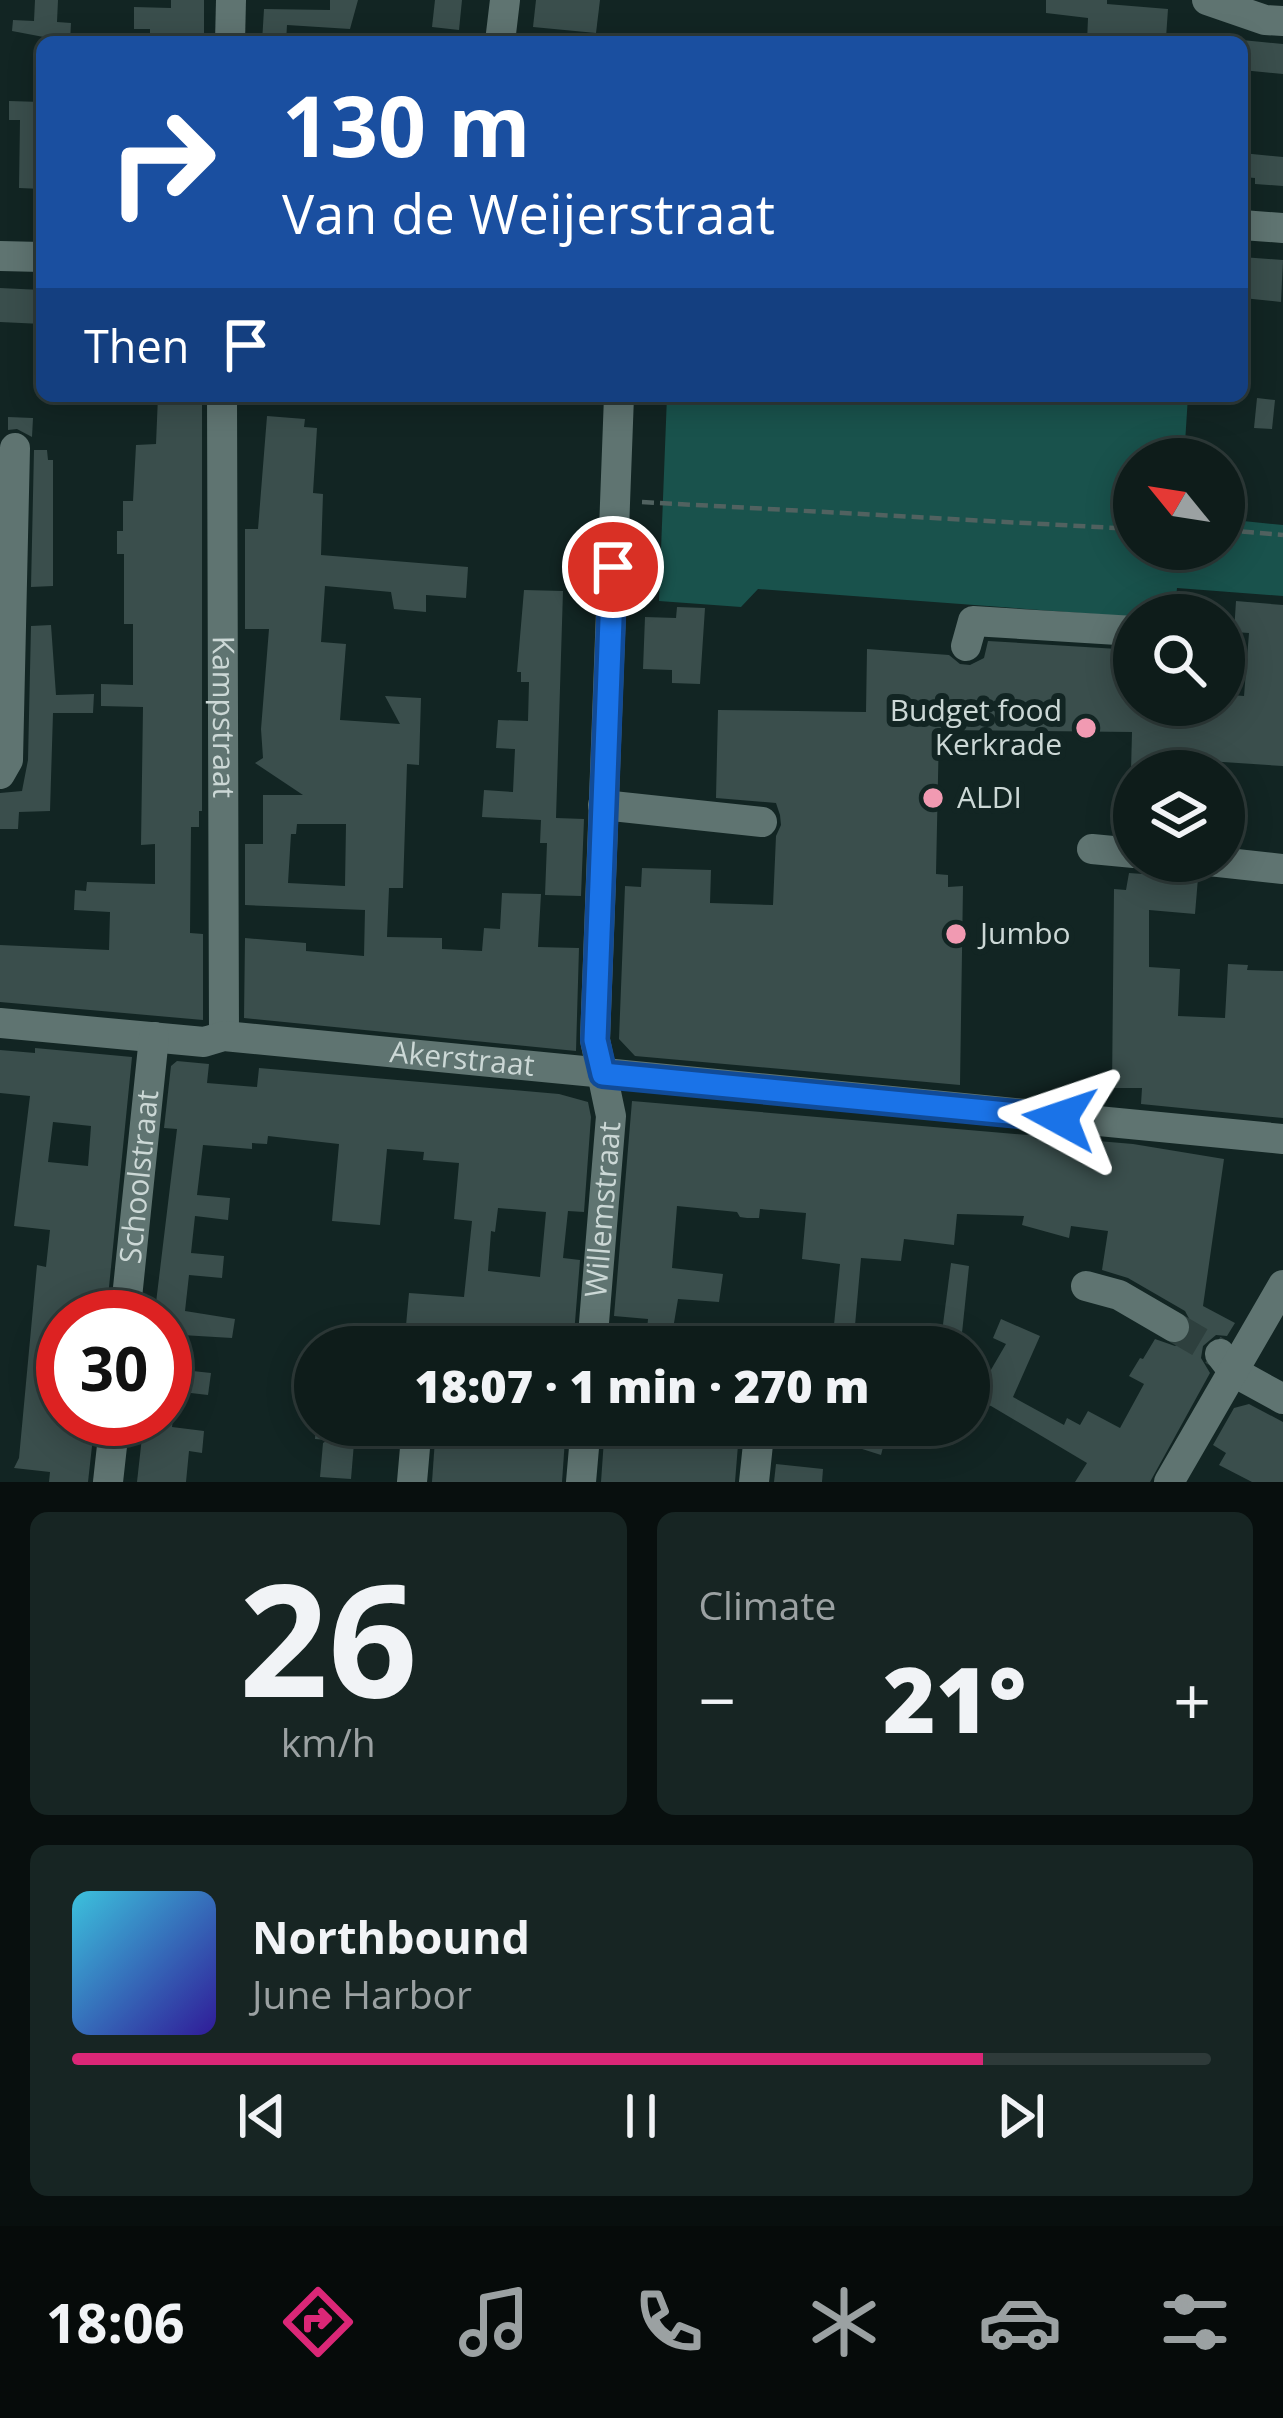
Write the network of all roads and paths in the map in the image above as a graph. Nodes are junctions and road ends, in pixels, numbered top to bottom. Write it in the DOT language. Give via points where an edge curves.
graph roads {
  1 [pos="231,0"];
  2 [pos="505,0"];
  3 [pos="1207,0"];
  4 [pos="1283,21"];
  5 [pos="230,36"];
  6 [pos="501,36"];
  7 [pos="1248,226"];
  8 [pos="1283,229"];
  9 [pos="0,256"];
  10 [pos="36,257"];
  11 [pos="222,402"];
  12 [pos="620,402"];
  13 [pos="15,448"];
  14 [pos="616,501"];
  15 [pos="1113,529"];
  16 [pos="1245,532"];
  17 [pos="1283,535"];
  18 [pos="1113,630"];
  19 [pos="966,646"];
  20 [pos="0,774"];
  21 [pos="603,805"];
  22 [pos="762,822"];
  23 [pos="1092,849"];
  24 [pos="1113,851"];
  25 [pos="1245,864"];
  26 [pos="1283,868"];
  27 [pos="0,1023"];
  28 [pos="224,1036"];
  29 [pos="154,1037"];
  30 [pos="603,1074"];
  31 [pos="1283,1139"];
  32 [pos="1283,1285"];
  33 [pos="1086,1286"];
  34 [pos="128,1290"];
  35 [pos="594,1326"];
  36 [pos="1174,1328"];
  37 [pos="1227,1363"];
  38 [pos="1283,1399"];
  39 [pos="112,1446"];
  40 [pos="415,1446"];
  41 [pos="584,1446"];
  42 [pos="758,1446"];
  43 [pos="108,1482"];
  44 [pos="412,1482"];
  45 [pos="581,1482"];
  46 [pos="754,1482"];
  47 [pos="1169,1482"];
  1 -- 5 [label="street"];
  2 -- 6 [label="street"];
  3 -- 4 [label="street"];
  7 -- 8 [label="street"];
  9 -- 10 [label="street"];
  11 -- 28 [label="street, Kampstraat"];
  12 -- 14 [label="street, Willemstraat"];
  13 -- 20 [label="street" via="8,760"];
  14 -- 15 [label="path"];
  14 -- 21 [label="street, Willemstraat"];
  16 -- 17 [label="path"];
  18 -- 19 [label="street" via="974,621"];
  21 -- 22 [label="street"];
  21 -- 30 [label="street, Willemstraat" via="595,1040"];
  23 -- 24 [label="street"];
  25 -- 26 [label="street"];
  27 -- 29 [label="street, Akerstraat"];
  28 -- 29 [label="street, Akerstraat"];
  28 -- 30 [label="street, Akerstraat"];
  29 -- 34 [label="street, Schoolstraat"];
  30 -- 31 [label="street, Akerstraat"];
  30 -- 35 [label="street, Willemstraat" via="610,1116"];
  32 -- 37 [label="street"];
  33 -- 36 [label="street" via="1119,1295"];
  37 -- 38 [label="street"];
  37 -- 47 [label="street"];
  39 -- 43 [label="street"];
  40 -- 44 [label="street"];
  41 -- 45 [label="street"];
  42 -- 46 [label="street"];
}
